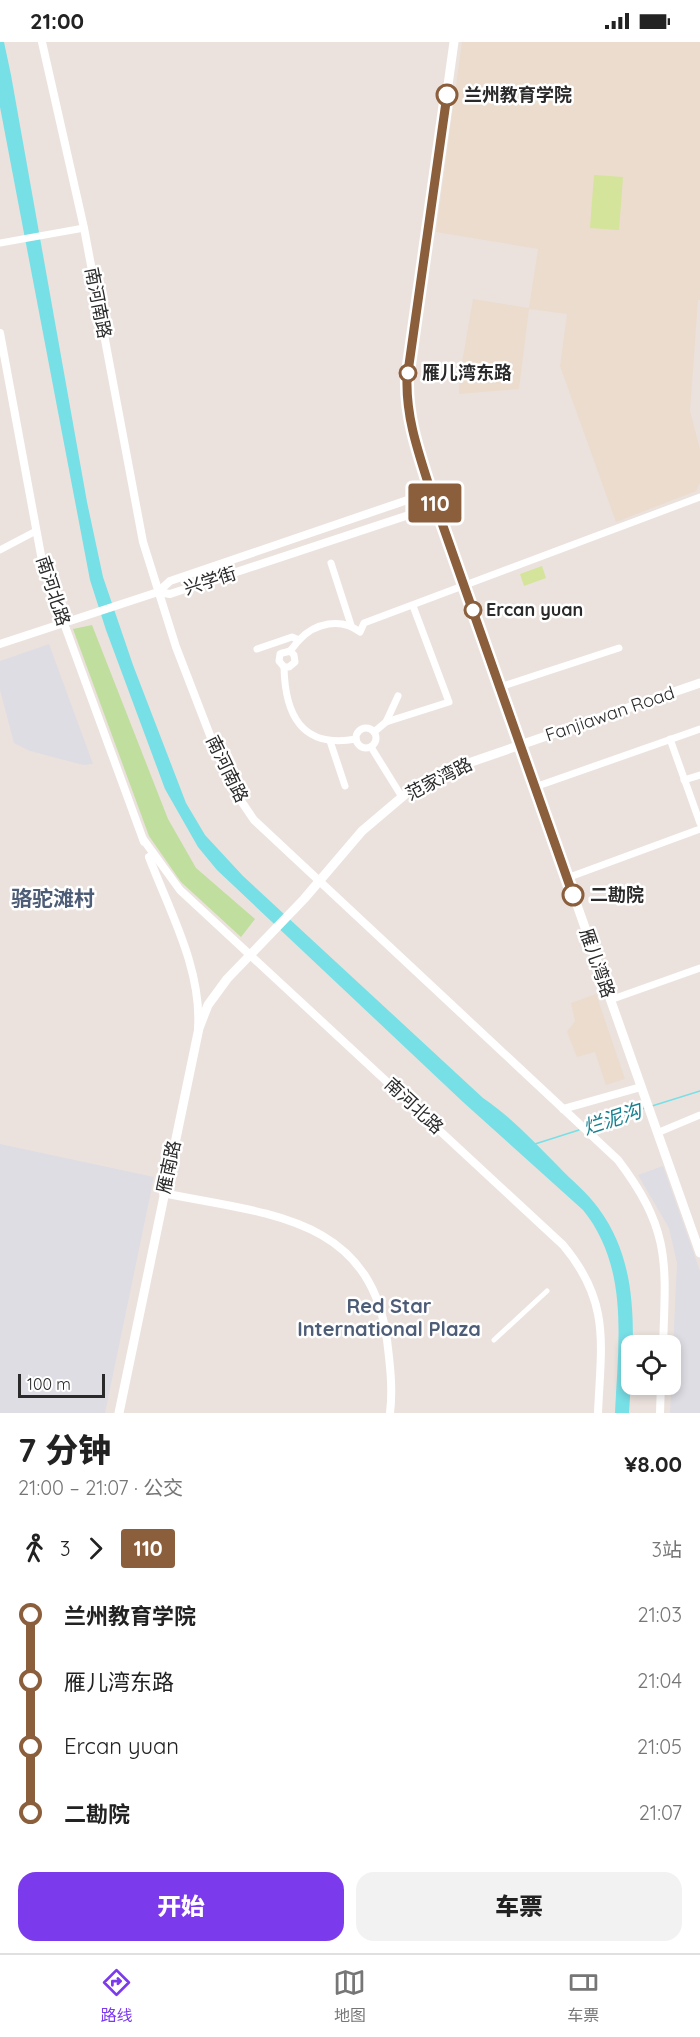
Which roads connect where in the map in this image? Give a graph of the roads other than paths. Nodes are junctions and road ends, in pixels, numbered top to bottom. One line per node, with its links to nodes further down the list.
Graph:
1 (42, 42): 3 (street, 南河南路)
2 (454, 42): 6 (main road, 雁儿湾路)
3 (84, 228): 4 (street); 13 (street, 南河南路)
4 (0, 243)
5 (0, 333): 9 (street, 南河北路)
6 (431, 492): 8 (main road, 雁儿湾路); 13 (street, 兴学街)
7 (700, 497): 12 (street)
8 (436, 506): 12 (main road, 雁儿湾路); 13 (street, 兴学街)
9 (36, 531): 10 (street); 15 (street, 南河北路)
10 (0, 550)
11 (331, 564): 16 (street)
12 (464, 585): 14 (street); 24 (main road, 雁儿湾路)
13 (158, 592): 15 (street); 43 (street, 南河南路)
14 (413, 606): 16 (street); 26 (street)
15 (63, 624): 18 (street); 41 (street, 南河北路)
16 (351, 625): 17 (street)
17 (299, 640): 20 (street); 21 (street)
18 (0, 644)
19 (619, 648): 24 (street)
20 (257, 649)
21 (290, 651): 22 (street); 22 (street)
22 (284, 667): 31 (street)
23 (700, 683): 32 (main road, Fanjiawan Road)
24 (500, 687): 32 (main road, 雁儿湾路)
25 (398, 696): 26 (street)
26 (386, 722): 28 (street)
27 (700, 729): 30 (street)
28 (374, 732): 29 (street); 33 (street)
29 (356, 739): 31 (street); 33 (street)
30 (670, 739): 35 (street); 37 (street)
31 (330, 741): 36 (street)
32 (520, 745): 37 (main road, 雁儿湾路); 38 (main road, 范家湾路)
33 (371, 747): 38 (street)
34 (700, 775): 35 (street)
35 (684, 780): 39 (street)
36 (345, 786)
37 (535, 788): 42 (main road, 雁儿湾路)
38 (402, 797): 43 (main road, 范家湾路)
39 (700, 823)
40 (700, 830): 42 (street)
41 (143, 839): 45 (street, 南河北路); 48 (street, 南河北路)
42 (567, 878): 47 (main road, 雁儿湾路)
43 (320, 882): 44 (main road, 范家湾路); 50 (street, 南河南路)
44 (304, 899): 45 (main road, 雁南路)
45 (251, 956): 48 (main road, 雁南路); 61 (street, 南河北路)
46 (700, 968): 47 (street)
47 (610, 1000): 49 (main road, 雁儿湾路)
48 (197, 1034): 53 (main road, 雁南路)
49 (642, 1089): 50 (street); 52 (main road, 雁儿湾路)
50 (564, 1111): 56 (street, 南河南路)
51 (700, 1115): 52 (street)
52 (657, 1133): 54 (main road, 雁儿湾路)
53 (163, 1193): 59 (main road, 雁南路); 60 (street)
54 (700, 1253)
55 (547, 1291): 57 (street)
56 (663, 1335)
57 (494, 1340)
58 (661, 1395): 62 (street)
59 (119, 1413)
60 (390, 1413)
61 (597, 1413)
62 (660, 1413)

